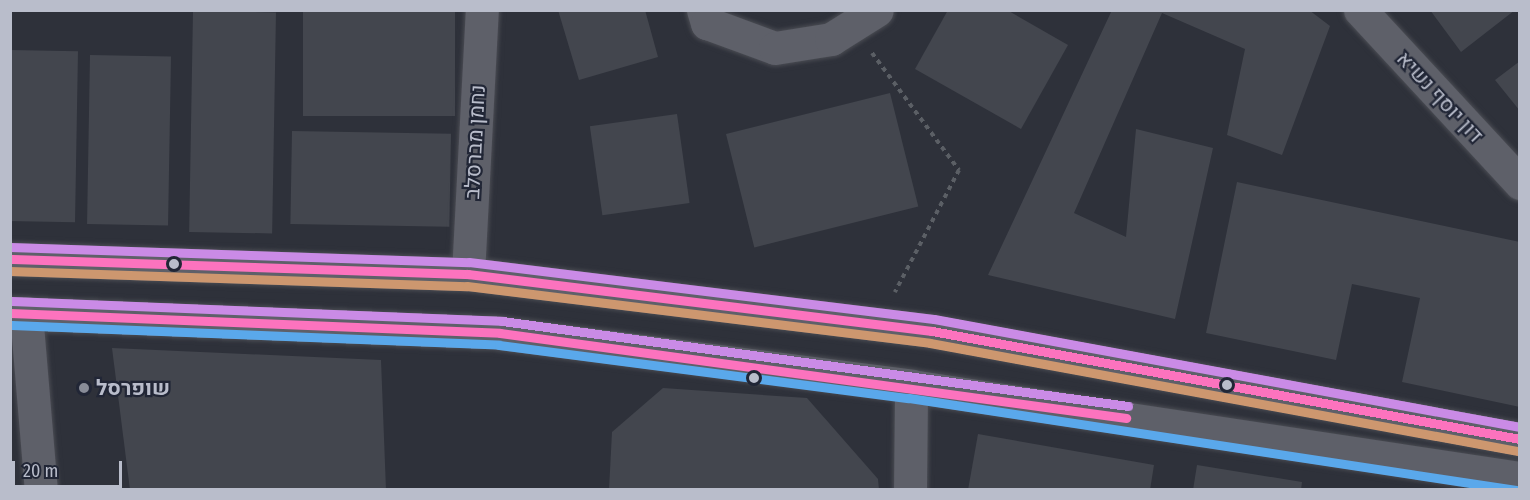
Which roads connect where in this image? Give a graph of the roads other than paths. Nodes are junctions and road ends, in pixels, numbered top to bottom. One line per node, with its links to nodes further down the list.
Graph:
1 (482, 10): 7 (street, נחמן מברסלב)
2 (703, 10): 4 (street)
3 (1360, 10): 5 (street, דון יוסף נשיא)
4 (853, 25)
5 (1520, 183)
6 (10, 259): 7 (street)
7 (468, 274): 10 (street)
8 (18, 313): 9 (street); 12 (street)
9 (911, 386): 11 (street); 13 (street)
10 (1520, 440)
11 (1520, 478)
12 (41, 489)
13 (910, 489)

